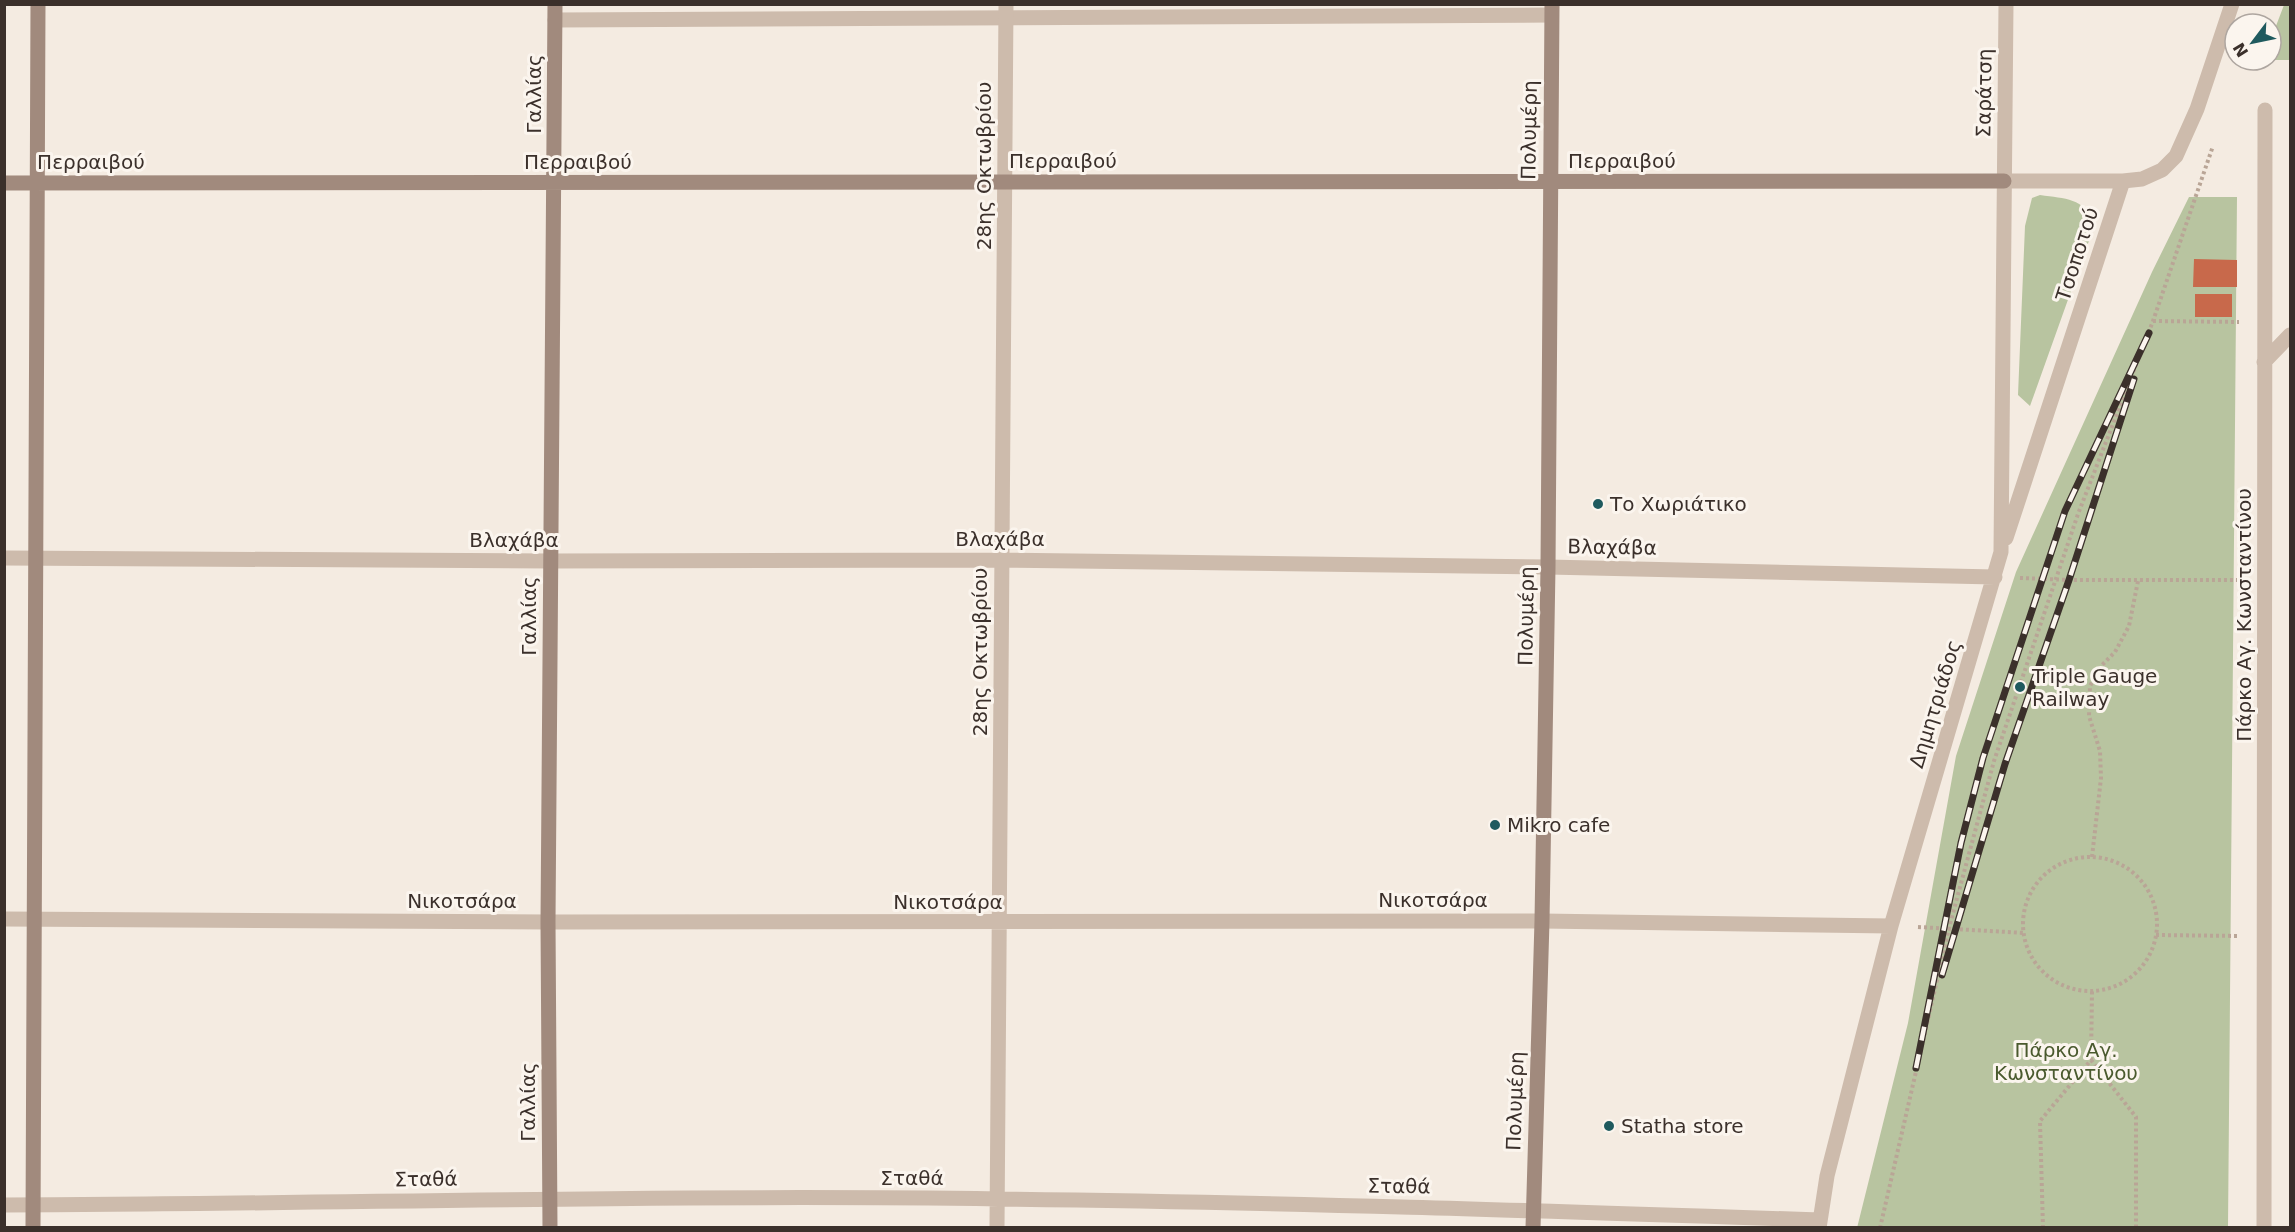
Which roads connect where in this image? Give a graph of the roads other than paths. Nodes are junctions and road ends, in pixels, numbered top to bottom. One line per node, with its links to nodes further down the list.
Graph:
1 (38, 4): 12 (street)
2 (2006, 4): 8 (street, Σαράτση)
3 (2232, 4): 9 (street)
4 (1552, 10): 5 (street); 10 (street, Πολυμέρη)
5 (1006, 11): 6 (street); 14 (street, 28ης Οκτωβρίου)
6 (555, 12): 13 (street, Γαλλίας)
7 (2265, 110): 16 (street, Πάρκο Αγ. Κωνσταντίνου)
8 (2004, 181): 9 (street, Περραιβού); 10 (street, Περραιβού); 17 (street, Δημητριάδος)
9 (2123, 181): 17 (street, Τσοποτού)
10 (1549, 182): 14 (street, Περραιβού); 22 (street, Πολυμέρη)
11 (4, 183): 12 (street, Περραιβού)
12 (38, 183): 13 (street, Περραιβού); 19 (street)
13 (555, 183): 14 (street, Περραιβού); 21 (street, Γαλλίας)
14 (1005, 183): 20 (street, 28ης Οκτωβρίου)
15 (2290, 334): 16 (street)
16 (2264, 362): 40 (street, Πάρκο Αγ. Κωνσταντίνου)
17 (2001, 552): 23 (street, Δημητριάδος)
18 (4, 558): 19 (street, Βλαχάβα)
19 (37, 558): 21 (street, Βλαχάβα); 25 (street)
20 (1002, 560): 21 (street, Βλαχάβα); 22 (street, Βλαχάβα); 28 (street, 28ης Οκτωβρίου)
21 (550, 561): 27 (street, Γαλλίας)
22 (1548, 567): 23 (street, Βλαχάβα); 26 (street, Πολυμέρη)
23 (1995, 577): 29 (street, Δημητριάδος)
24 (4, 919): 25 (street, Νικοτσάρα)
25 (35, 920): 27 (street, Νικοτσάρα); 33 (street)
26 (1542, 921): 28 (street, Νικοτσάρα); 29 (street, Νικοτσάρα); 34 (street, Πολυμέρη)
27 (548, 922): 28 (street, Νικοτσάρα); 30 (street, Γαλλίας)
28 (999, 923): 31 (street, 28ης Οκτωβρίου)
29 (1891, 926): 35 (street, Δημητριάδος)
30 (550, 1198): 31 (street, Σταθά); 33 (street, Σταθά); 37 (street, Γαλλίας)
31 (997, 1199): 34 (street, Σταθά); 38 (street, 28ης Οκτωβρίου)
32 (4, 1204): 33 (street, Σταθά)
33 (33, 1204): 36 (street)
34 (1533, 1210): 35 (street, Σταθά); 39 (street, Πολυμέρη)
35 (1820, 1224)
36 (33, 1227)
37 (550, 1227)
38 (997, 1227)
39 (1533, 1227)
40 (2264, 1227)

